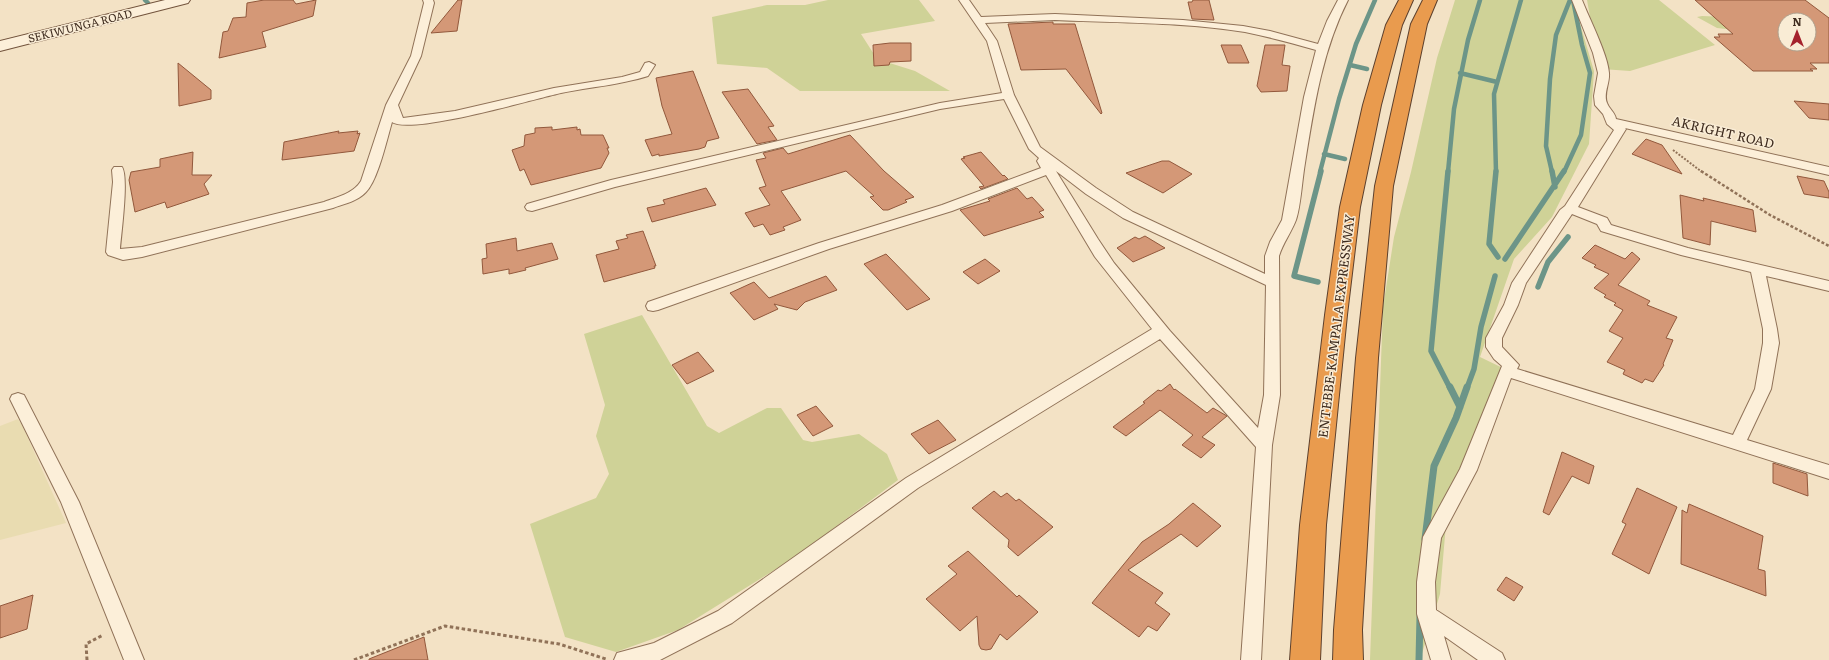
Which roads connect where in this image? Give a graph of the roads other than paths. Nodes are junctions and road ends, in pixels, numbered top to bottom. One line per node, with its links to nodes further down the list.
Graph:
1 (183, 0): 9 (main road, SEKIWUNGA ROAD)
2 (428, 0): 13 (street)
3 (964, 0): 8 (street)
4 (1343, 0): 10 (street)
5 (1406, 0): 35 (highway, ENTEBBE-KAMPALA EXPRESSWAY)
6 (1430, 0): 36 (highway)
7 (1577, 0): 14 (street)
8 (978, 20): 10 (street); 12 (street)
9 (0, 46)
10 (1322, 48): 22 (street)
11 (649, 65): 13 (street)
12 (1008, 96): 15 (street); 19 (street)
13 (392, 105): 17 (street)
14 (1611, 121): 18 (street, AKRIGHT ROAD); 20 (street)
15 (1035, 148): 16 (street); 22 (street)
16 (1049, 169): 24 (street); 25 (street)
17 (118, 170)
18 (1829, 171)
19 (532, 206)
20 (1570, 209): 21 (street); 26 (street)
21 (1757, 269): 23 (street); 28 (street)
22 (1273, 283): 29 (street)
23 (1829, 286)
24 (653, 306)
25 (1162, 330): 29 (street); 33 (street)
26 (1506, 371): 28 (street); 31 (street)
27 (18, 399): 32 (street)
28 (1738, 442): 30 (street)
29 (1264, 445): 34 (street)
30 (1829, 472)
31 (1427, 614): 37 (street); 38 (street)
32 (134, 660)
33 (624, 660)
34 (1251, 660)
35 (1305, 660)
36 (1348, 660)
37 (1441, 660)
38 (1496, 660)

